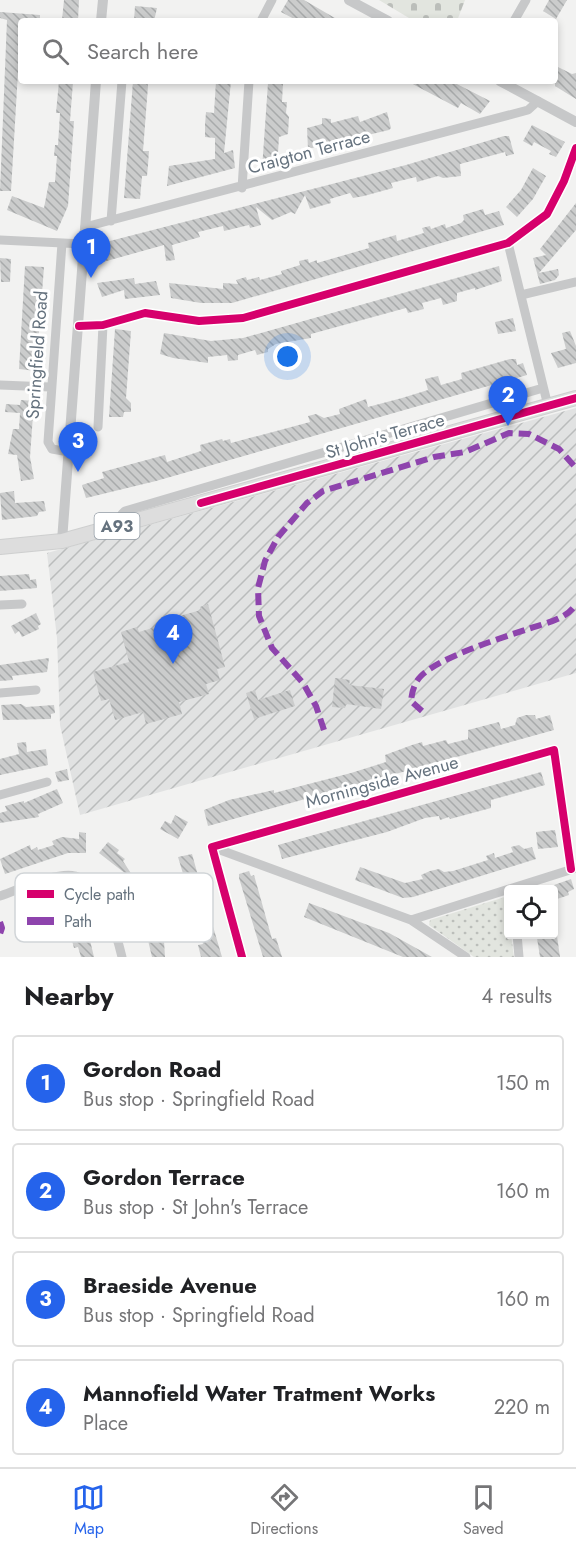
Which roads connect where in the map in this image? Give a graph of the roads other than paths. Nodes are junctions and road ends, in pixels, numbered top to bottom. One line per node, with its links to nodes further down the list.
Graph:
1 (103, 0): 5 (street)
2 (272, 0): 6 (street)
3 (348, 0): 7 (street)
4 (526, 0): 8 (street)
5 (101, 18)
6 (263, 18)
7 (382, 18)
8 (516, 18)
9 (96, 84): 18 (street)
10 (122, 84): 17 (street)
11 (249, 84): 16 (street)
12 (506, 84): 13 (street)
13 (538, 101): 14 (street); 16 (street, Craigton Terrace)
14 (576, 122)
15 (576, 148): 21 (street)
16 (242, 188): 17 (street, Craigton Terrace)
17 (111, 221): 18 (street, Craigton Terrace)
18 (86, 227): 22 (street)
19 (0, 240): 20 (street)
20 (62, 243): 22 (street); 28 (street, Springfield Road)
21 (508, 243): 24 (street); 25 (street)
22 (84, 244): 26 (street)
23 (576, 282): 24 (street)
24 (521, 296): 29 (street)
25 (103, 325): 26 (street); 32 (street)
26 (79, 326): 33 (street)
27 (0, 385): 28 (street)
28 (50, 387): 33 (street, Springfield Road)
29 (543, 388): 31 (street); 34 (street, St John's Terrace)
30 (576, 398): 31 (main road, St John's Terrace / A93)
31 (548, 406): 34 (main road, St John's Terrace / A93)
32 (98, 427)
33 (69, 452): 35 (street)
34 (123, 525): 35 (main road, St John's Terrace / A93)
35 (62, 541): 36 (main road, A93)
36 (0, 547)
37 (22, 604): 38 (street)
38 (4, 605): 39 (street)
39 (9, 617)
40 (36, 690): 41 (street)
41 (0, 693)
42 (47, 782): 43 (street)
43 (0, 795)
44 (212, 847): 45 (street, Morningside Avenue); 50 (street); 54 (street)
45 (574, 868): 46 (street)
46 (522, 885)
47 (15, 891): 49 (street)
48 (504, 891): 50 (street)
49 (0, 896)
50 (411, 920): 55 (street)
51 (517, 939): 56 (street)
52 (119, 942): 53 (street)
53 (122, 957)
54 (242, 957)
55 (466, 957)
56 (519, 957)

